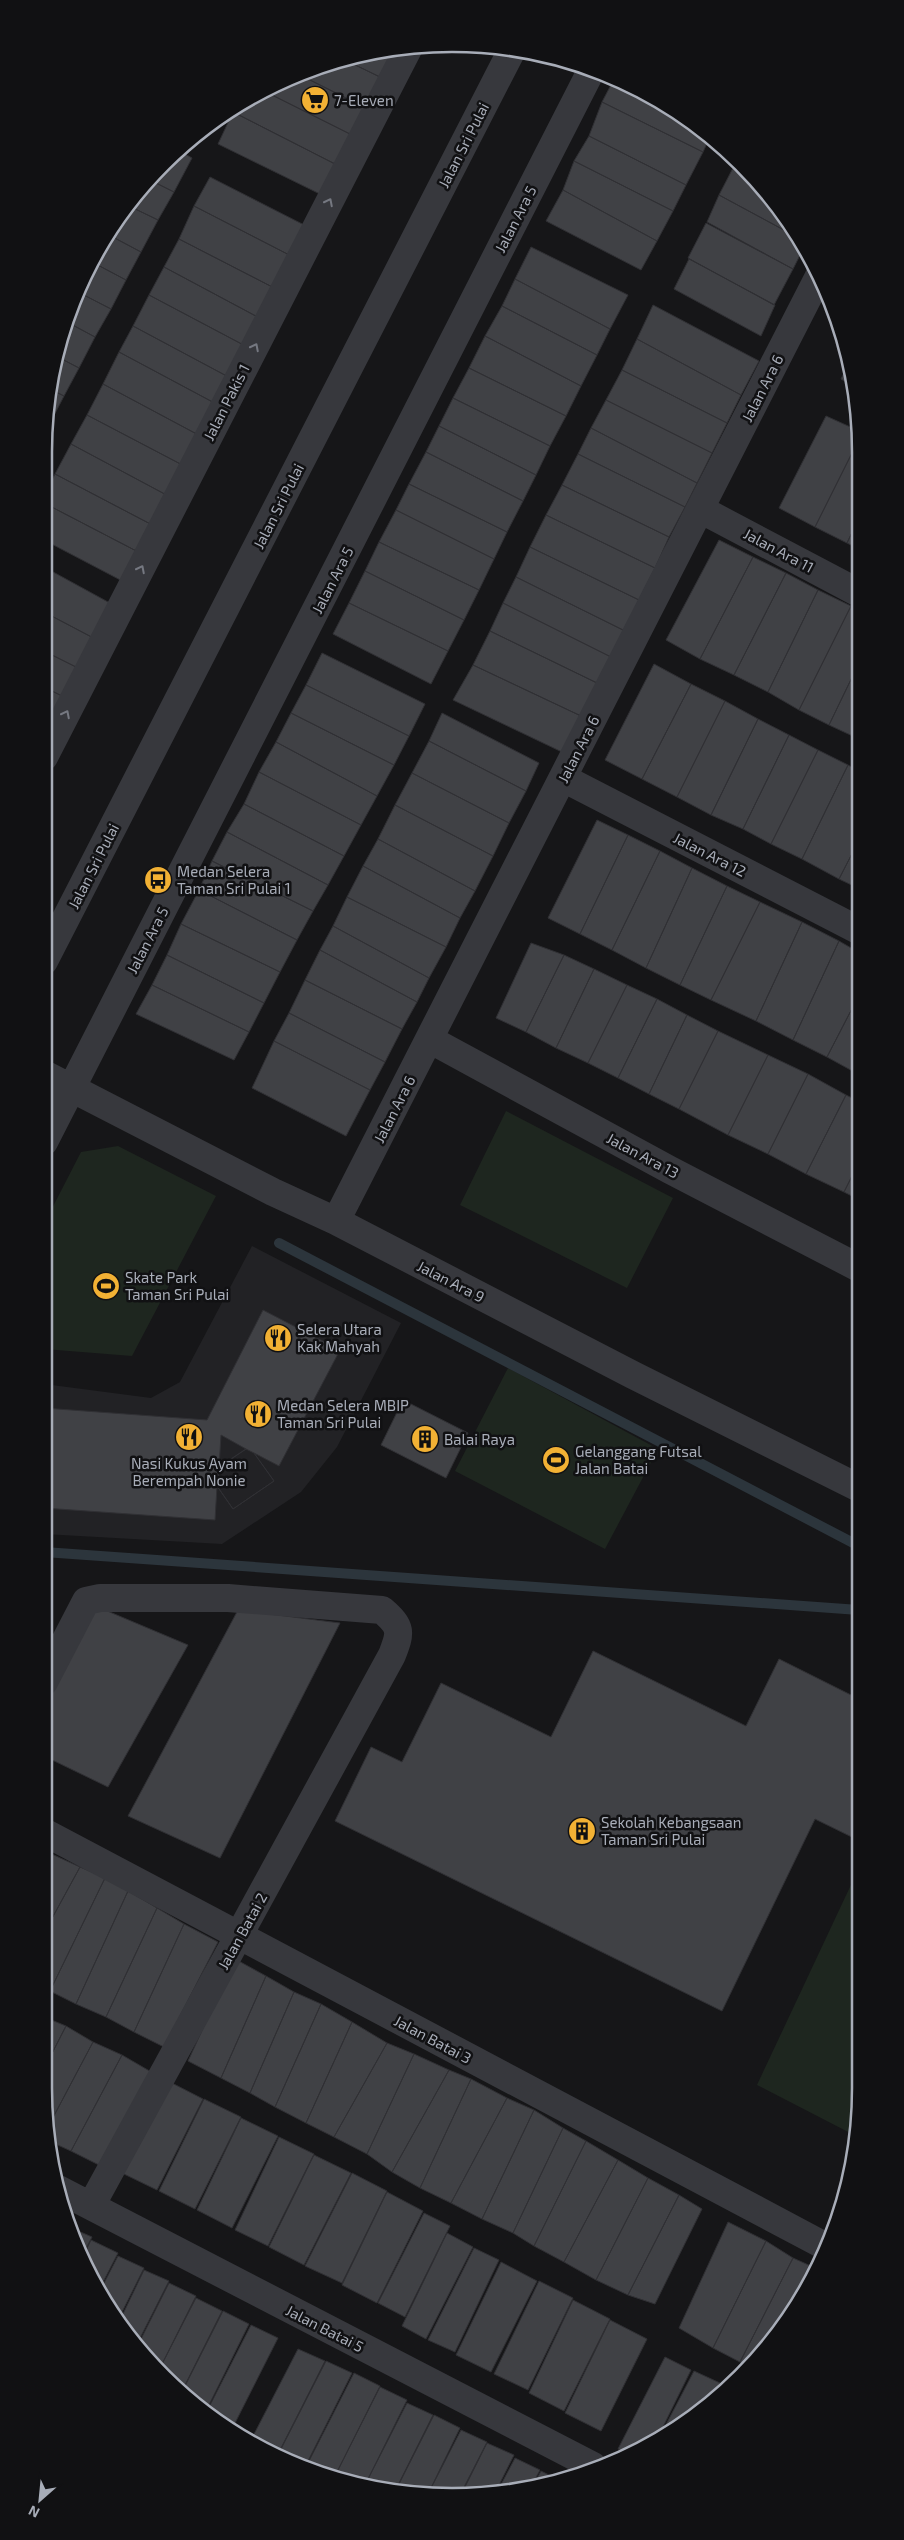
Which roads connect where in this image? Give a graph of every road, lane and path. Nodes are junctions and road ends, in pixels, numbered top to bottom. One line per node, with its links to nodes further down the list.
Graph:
1 (405, 55): 7 (street, Jalan Pakis 1, one-way to 1)
2 (509, 57): 10 (street, Jalan Sri Pulai)
3 (588, 77): 13 (street, Jalan Ara 5)
4 (815, 286): 5 (street, Jalan Ara 6)
5 (700, 509): 6 (street, Jalan Ara 11); 8 (street, Jalan Ara 6)
6 (852, 589)
7 (52, 741)
8 (563, 778): 9 (street, Jalan Ara 12); 11 (street, Jalan Ara 6)
9 (852, 927)
10 (52, 945)
11 (429, 1039): 15 (street, Jalan Ara 6); 16 (street, Jalan Ara 13)
12 (52, 1078): 13 (street, Jalan Ara 9)
13 (72, 1088): 14 (street, Jalan Ara 5); 15 (street, Jalan Ara 9)
14 (52, 1127)
15 (336, 1222): 17 (street, Jalan Ara 9)
16 (852, 1265)
17 (852, 1484)
18 (52, 1667): 20 (street, Jalan Batai 2)
19 (52, 1836): 20 (street, Jalan Batai 3)
20 (239, 1936): 22 (street, Jalan Batai 2); 23 (street, Jalan Batai 3)
21 (67, 2194): 22 (street, Jalan Batai 5)
22 (91, 2206): 24 (street, Jalan Batai 5)
23 (820, 2243)
24 (588, 2463)

